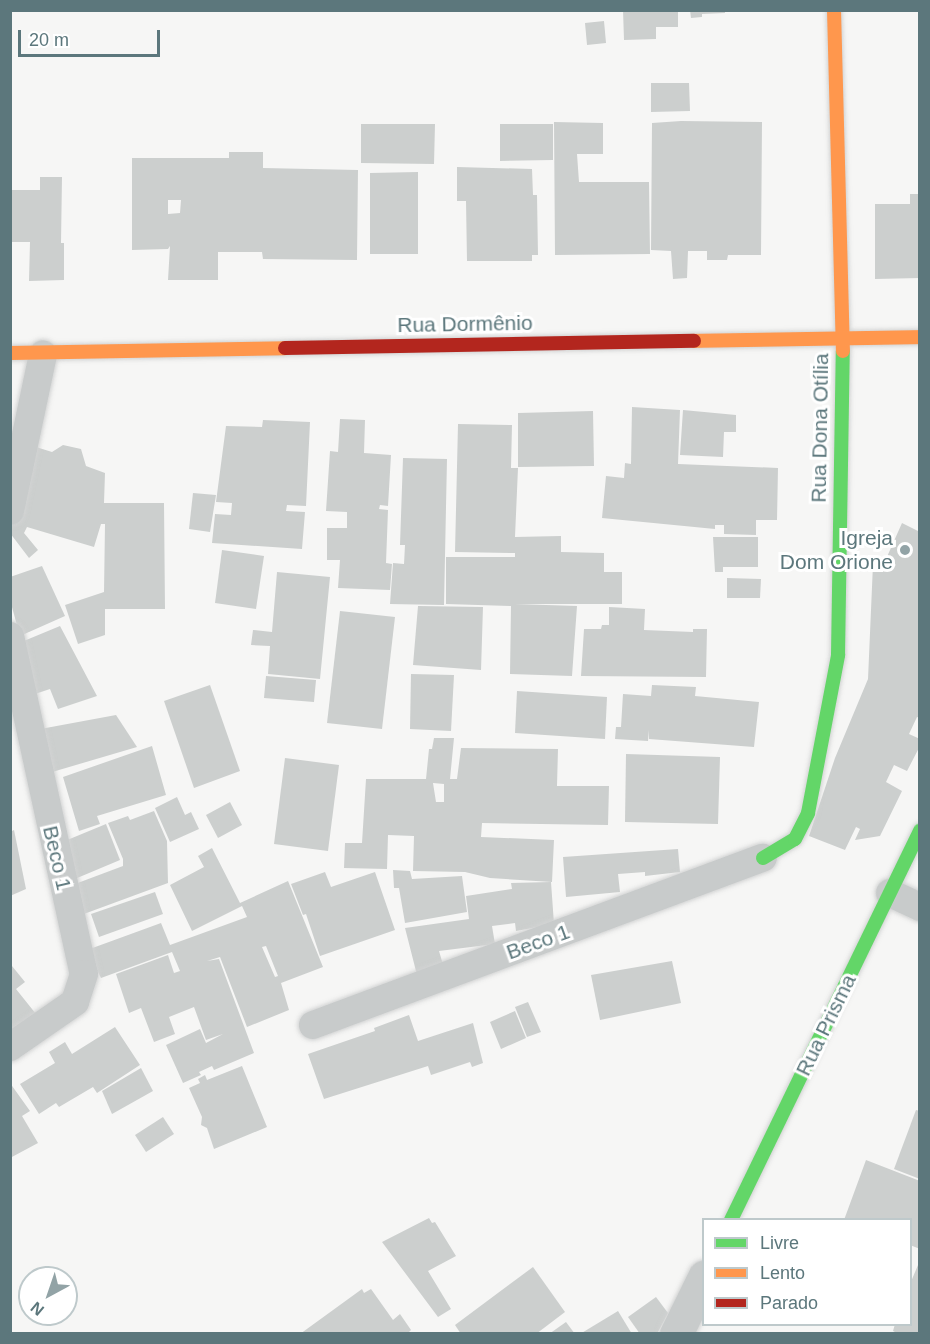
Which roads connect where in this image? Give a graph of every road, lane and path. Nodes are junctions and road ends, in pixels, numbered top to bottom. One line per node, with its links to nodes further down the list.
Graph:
1 (834, 10): 2 (street, Rua Dona Otília)
2 (843, 337): 3 (street, Rua Dormênio); 5 (street, Rua Dormênio); 9 (street, Rua Dona Otília)
3 (920, 338)
4 (10, 353): 5 (street, Rua Dormênio)
5 (43, 354): 6 (lane)
6 (10, 511)
7 (10, 636): 13 (lane, Beco 1)
8 (920, 830): 10 (street, Rua Prisma)
9 (764, 858): 12 (lane, Beco 1)
10 (890, 893): 11 (lane); 14 (street, Rua Prisma)
11 (920, 907)
12 (313, 1025)
13 (10, 1047)
14 (732, 1218)
15 (702, 1281): 16 (street)
16 (676, 1334)

